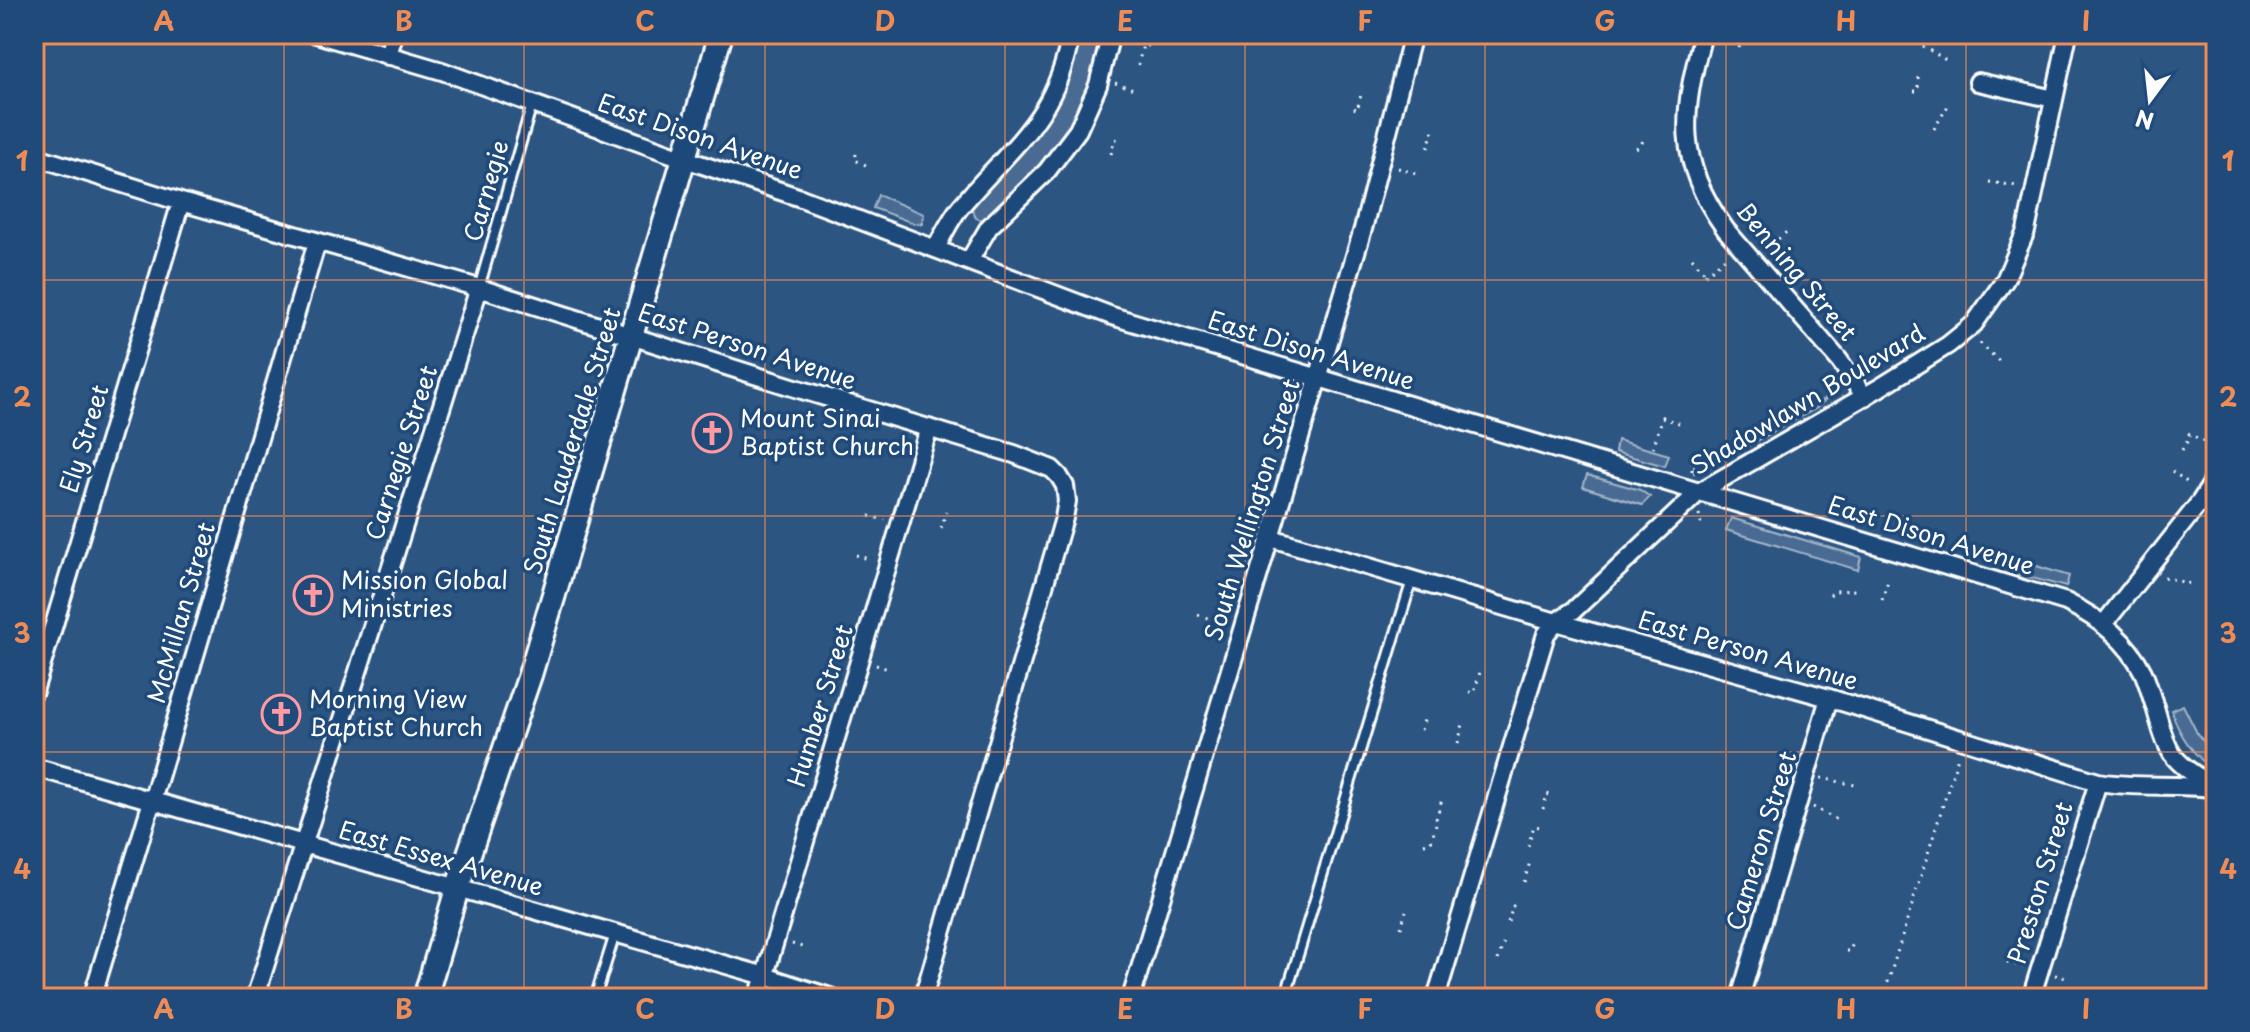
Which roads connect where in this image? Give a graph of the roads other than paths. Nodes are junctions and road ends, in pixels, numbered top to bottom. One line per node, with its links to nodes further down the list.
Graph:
1 (316, 34): 9 (street, East Dison Avenue)
2 (394, 34): 9 (street)
3 (721, 34): 14 (street, South Lauderdale Street)
4 (1071, 34): 17 (street)
5 (1111, 34): 18 (street)
6 (1413, 34): 21 (street, South Wellington Street)
7 (1703, 34): 22 (street, Benning Street)
8 (2068, 34): 11 (street, Shadowlawn Boulevard)
9 (388, 56): 12 (street, East Dison Avenue)
10 (1978, 82): 11 (street)
11 (2054, 99): 22 (street, Shadowlawn Boulevard)
12 (533, 104): 14 (street, East Dison Avenue); 19 (lane, Carnegie)
13 (34, 157): 15 (street, East Person Avenue)
14 (685, 159): 17 (street, East Dison Avenue); 20 (street, South Lauderdale Street)
15 (181, 202): 16 (street, East Person Avenue); 30 (street, Ely Street)
16 (317, 242): 19 (street, East Person Avenue); 35 (street, McMillan Street)
17 (936, 248): 18 (street, East Dison Avenue)
18 (969, 261): 21 (street, East Dison Avenue)
19 (479, 288): 20 (street, East Person Avenue); 36 (street, Carnegie Street)
20 (631, 335): 23 (street, East Person Avenue); 37 (street, South Lauderdale Street)
21 (1318, 378): 25 (street, East Dison Avenue); 26 (street, South Wellington Street)
22 (1865, 397): 25 (street, Shadowlawn Boulevard)
23 (929, 428): 39 (street, Humber Street); 46 (street, East Person Avenue)
24 (2216, 477): 29 (street)
25 (1699, 492): 28 (street, Shadowlawn Boulevard); 29 (street, East Dison Avenue)
26 (1271, 538): 27 (street, East Person Avenue); 47 (street, South Wellington Street)
27 (1412, 579): 28 (street, East Person Avenue); 48 (lane)
28 (1556, 622): 31 (street, East Person Avenue); 49 (street, Shadowlawn Boulevard)
29 (2103, 625): 34 (street, East Dison Avenue)
30 (34, 691)
31 (1829, 698): 33 (street, East Person Avenue); 50 (street, Cameron Street)
32 (34, 767): 35 (street, East Essex Avenue)
33 (2098, 782): 34 (street, East Person Avenue); 51 (street, Preston Street)
34 (2216, 788)
35 (152, 801): 36 (street, East Essex Avenue); 40 (street, McMillan Street)
36 (303, 844): 37 (street, East Essex Avenue); 41 (street, Carnegie Street)
37 (457, 889): 38 (street, East Essex Avenue); 42 (street, South Lauderdale Street)
38 (615, 934): 39 (street, East Essex Avenue); 43 (lane)
39 (765, 976): 44 (street, Humber Street); 45 (street, East Essex Avenue)
40 (92, 998)
41 (255, 998)
42 (425, 998)
43 (595, 998)
44 (758, 998)
45 (833, 998)
46 (923, 998)
47 (1131, 998)
48 (1285, 998)
49 (1436, 998)
50 (1740, 998)
51 (2031, 998)

